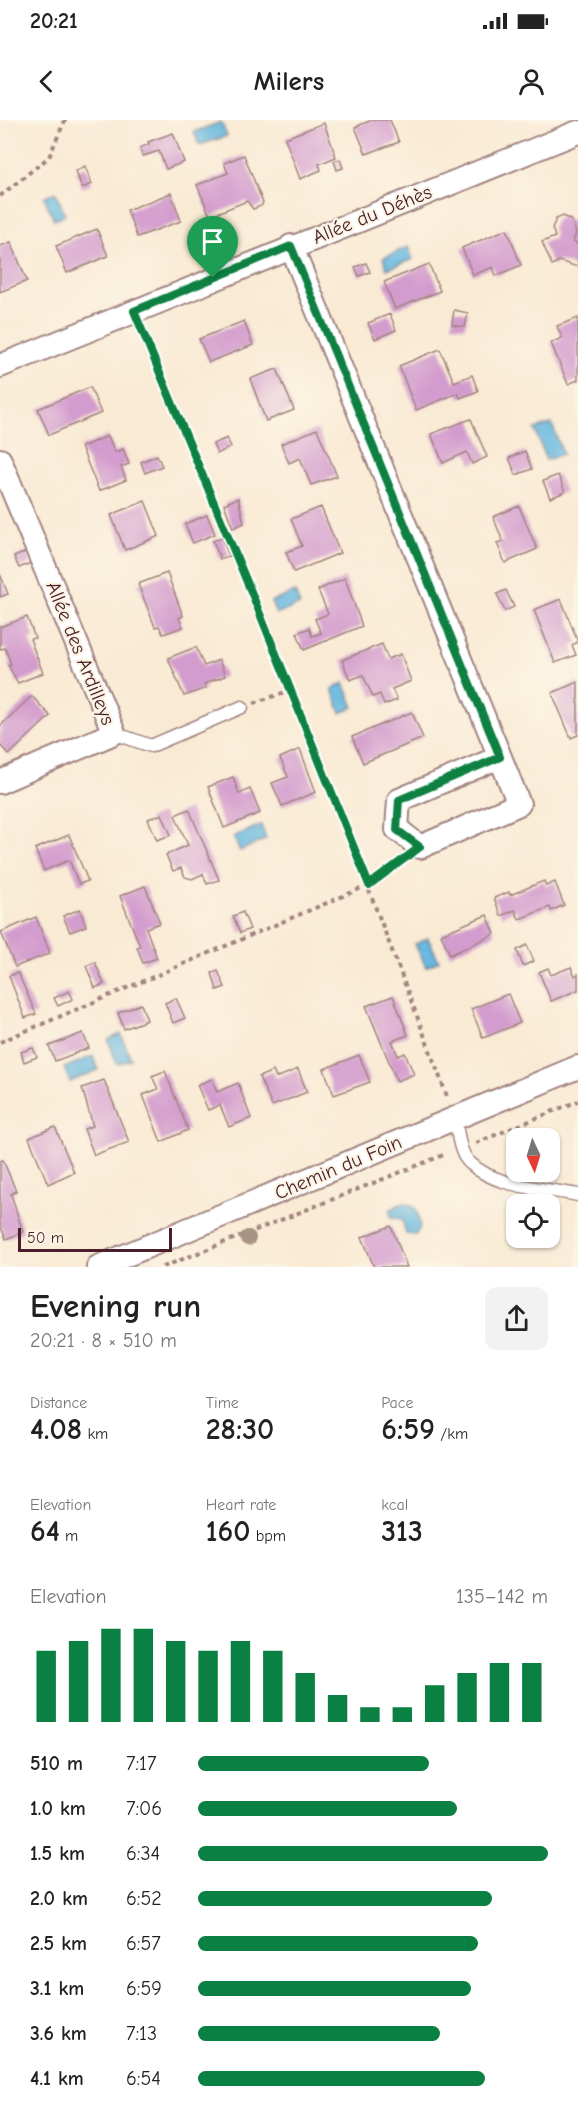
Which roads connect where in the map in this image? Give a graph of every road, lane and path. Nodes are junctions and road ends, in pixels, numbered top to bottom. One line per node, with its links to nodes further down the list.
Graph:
1 (65, 120): 3 (path)
2 (578, 132): 4 (street, Allée du Déhès)
3 (0, 196)
4 (291, 246): 5 (street, Allée du Déhès); 11 (street)
5 (134, 311): 6 (street, Allée du Déhès); 8 (path)
6 (0, 366)
7 (0, 460): 10 (street, Allée des Ardilleys)
8 (291, 690): 9 (path); 14 (path)
9 (242, 707): 10 (lane)
10 (114, 733): 12 (street, Allée des Ardilleys)
11 (500, 757): 13 (street); 13 (street)
12 (0, 782)
13 (420, 847): 14 (path)
14 (369, 885): 15 (path); 18 (path)
15 (0, 1042)
16 (578, 1067): 18 (street, Chemin du Foin)
17 (578, 1101): 19 (path)
18 (455, 1119): 19 (lane); 21 (street, Chemin du Foin)
19 (462, 1148): 20 (lane); 22 (path)
20 (578, 1195)
21 (98, 1267)
22 (163, 1267)

